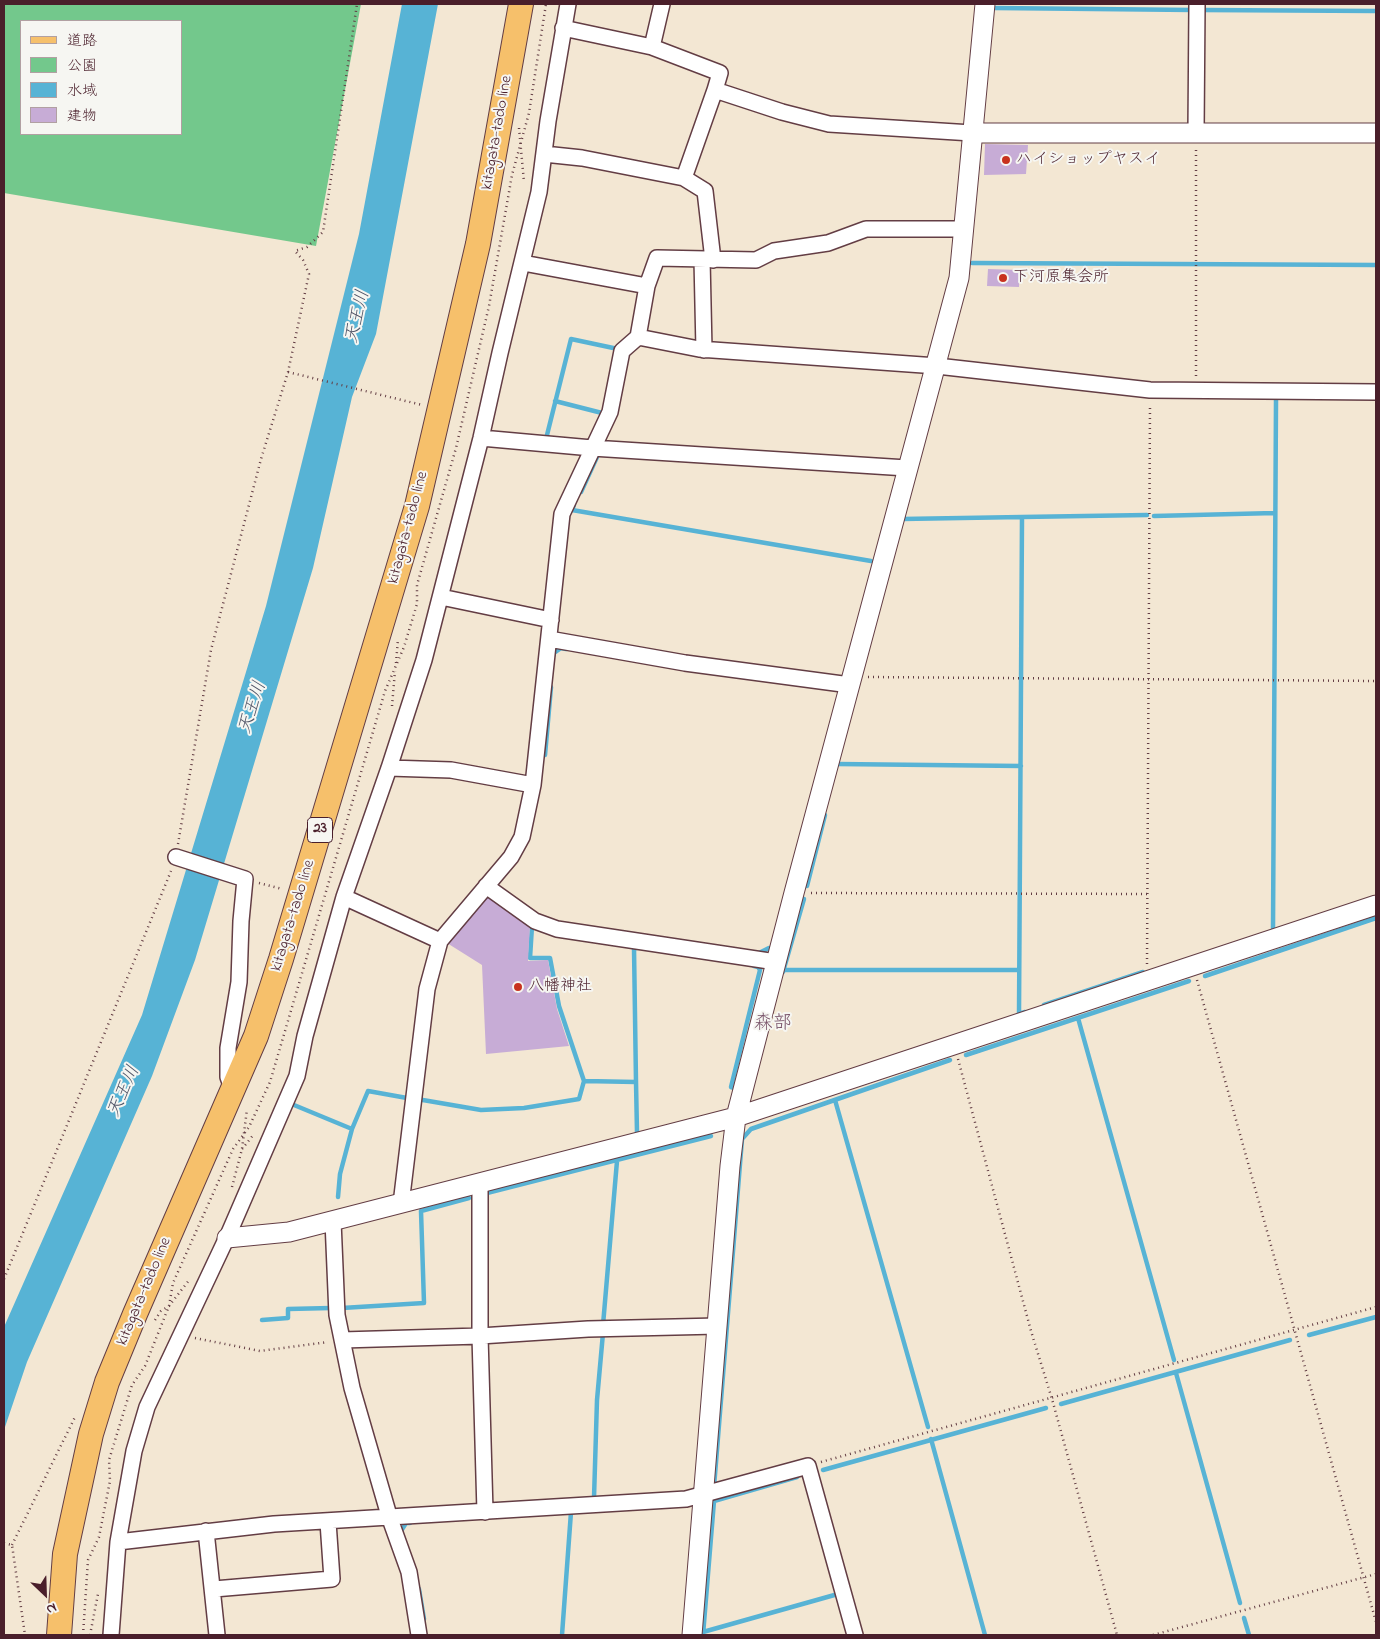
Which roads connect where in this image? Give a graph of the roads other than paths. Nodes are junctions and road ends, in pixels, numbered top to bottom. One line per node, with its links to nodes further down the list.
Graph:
1 (521, 4): 37 (main road, kitagata-tado line / 23)
2 (568, 4): 6 (street)
3 (662, 4): 7 (street)
4 (985, 4): 10 (street)
5 (1198, 4): 9 (street)
6 (563, 28): 7 (street); 12 (street)
7 (652, 47): 8 (street)
8 (715, 90): 10 (street); 13 (street)
9 (1196, 132): 10 (street); 11 (street)
10 (972, 133): 14 (street)
11 (1376, 133)
12 (544, 154): 13 (street); 16 (street)
13 (684, 178): 15 (street)
14 (963, 228): 15 (street); 20 (street)
15 (708, 260): 17 (street); 19 (street)
16 (523, 263): 17 (street); 22 (street)
17 (647, 286): 18 (street)
18 (638, 337): 19 (street); 23 (street)
19 (704, 350): 20 (street)
20 (937, 366): 21 (street); 24 (street)
21 (1376, 392)
22 (481, 438): 23 (street); 25 (street)
23 (592, 448): 24 (street); 26 (street)
24 (907, 468): 28 (street)
25 (441, 597): 26 (street); 29 (street)
26 (551, 620): 27 (street)
27 (549, 639): 28 (street); 30 (street)
28 (851, 681): 36 (street)
29 (389, 768): 30 (street); 33 (street)
30 (533, 785): 32 (street)
31 (176, 858): 37 (street)
32 (486, 886): 35 (street); 36 (street)
33 (344, 897): 35 (street); 42 (street)
34 (1376, 905): 38 (street)
35 (440, 941): 40 (street)
36 (776, 962): 38 (street)
37 (232, 1088): 53 (main road, kitagata-tado line / 23)
38 (736, 1117): 39 (street); 43 (street)
39 (480, 1185): 40 (street); 44 (street)
40 (401, 1204): 41 (street)
41 (333, 1221): 42 (street); 45 (street)
42 (227, 1238): 51 (street)
43 (718, 1326): 44 (street); 46 (street)
44 (480, 1336): 45 (street); 47 (street)
45 (342, 1340): 48 (street)
46 (703, 1495): 47 (street); 57 (street); 58 (street)
47 (485, 1512): 48 (street)
48 (390, 1519): 49 (street); 56 (street)
49 (328, 1522): 50 (street); 52 (street)
50 (206, 1531): 51 (street); 52 (street)
51 (118, 1542): 54 (street)
52 (214, 1589): 55 (street)
53 (59, 1635)
54 (111, 1635)
55 (217, 1635)
56 (419, 1635)
57 (692, 1635)
58 (855, 1635)

